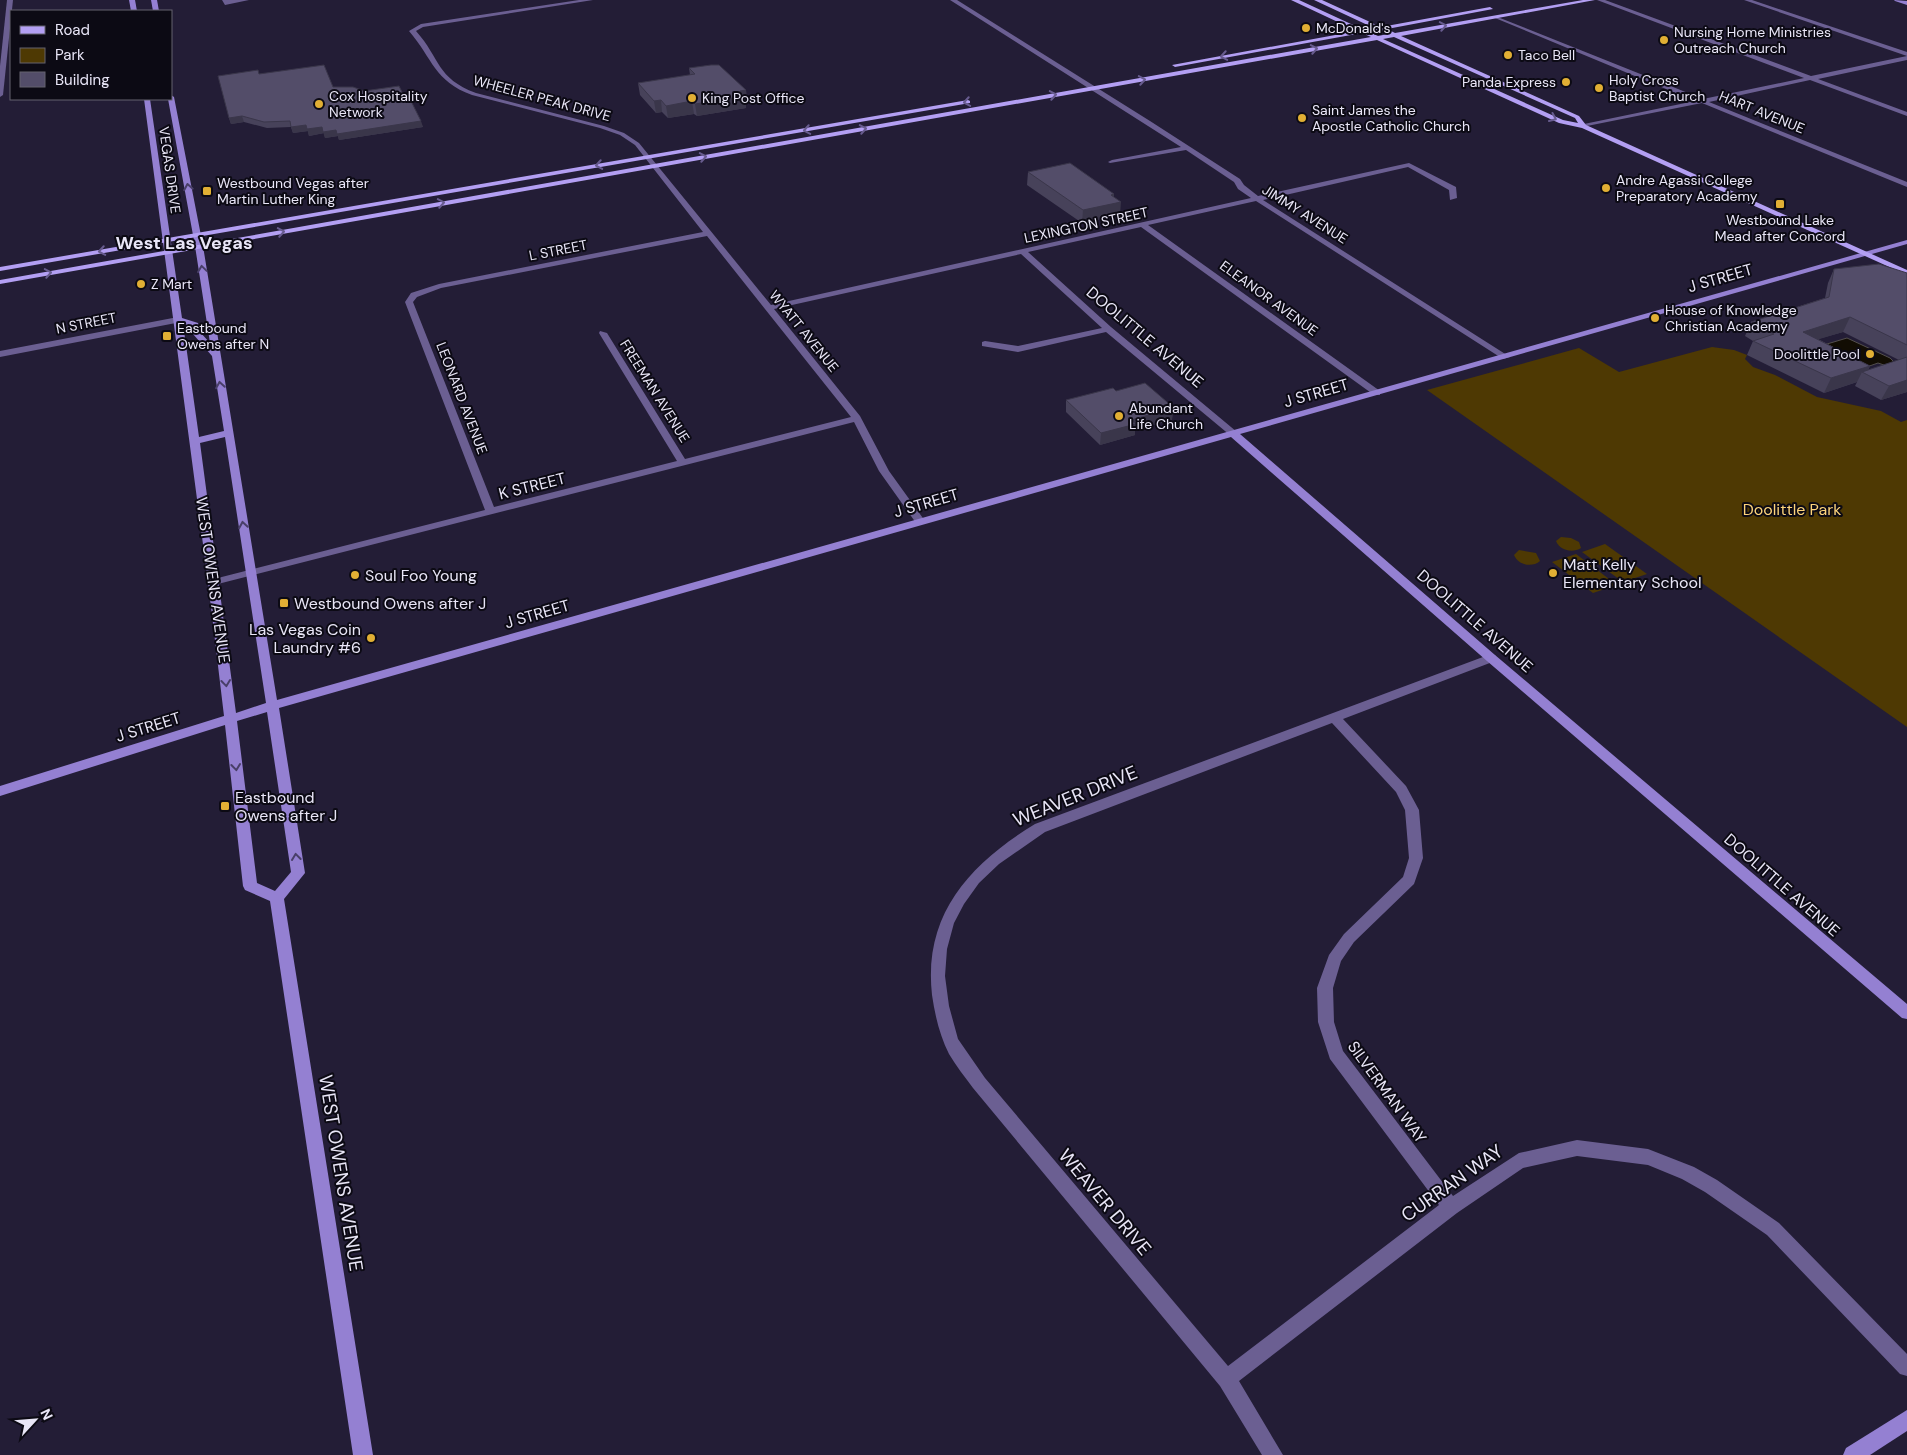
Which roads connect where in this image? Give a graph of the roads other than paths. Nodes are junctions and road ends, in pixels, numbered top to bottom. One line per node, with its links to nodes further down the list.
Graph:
1 (10, 0): 20 (street)
2 (246, 0): 11 (street)
3 (590, 0): 39 (street, WHEELER PEAK DRIVE)
4 (953, 0): 26 (street)
5 (1294, 0): 17 (main road)
6 (1317, 0): 16 (main road)
7 (1592, 0): 15 (main road)
8 (1600, 0): 25 (street)
9 (1747, 0): 21 (street)
10 (1897, 0): 12 (main road)
11 (225, 1)
12 (1907, 3)
13 (1522, 4): 15 (main road)
14 (1495, 8): 16 (main road)
15 (1497, 17): 18 (main road, one-way to 15); 35 (street, HART AVENUE)
16 (1380, 28): 17 (main road); 18 (main road)
17 (1363, 31): 19 (main road); 22 (main road, one-way to 22)
18 (1395, 35): 19 (main road); 31 (main road)
19 (1378, 38): 24 (main road, one-way to 19); 29 (main road)
20 (6, 46): 30 (street)
21 (1907, 56): 25 (street)
22 (1208, 59): 23 (main road); 24 (main road)
23 (1169, 66)
24 (1167, 76): 28 (main road, one-way to 24)
25 (1811, 78): 35 (street); 36 (street)
26 (1084, 82): 27 (main road); 28 (main road)
27 (1074, 83)
28 (1094, 84): 38 (street, JIMMY AVENUE); 41 (main road, one-way to 28)
29 (1482, 86): 31 (main road); 37 (main road, one-way to 37)
30 (0, 95)
31 (1531, 96): 37 (main road)
32 (147, 100): 49 (main road, VEGAS DRIVE)
33 (172, 100): 47 (main road, VEGAS DRIVE, one-way to 33)
34 (980, 100): 39 (main road, one-way to 39)
35 (1702, 101): 37 (street); 42 (street, HART AVENUE)
36 (1907, 114)
37 (1584, 126): 51 (main road)
38 (1186, 148): 40 (street); 44 (street, JIMMY AVENUE)
39 (647, 157): 41 (street, WHEELER PEAK DRIVE); 47 (main road, one-way to 47)
40 (1112, 162)
41 (655, 166): 46 (street, WYATT AVENUE); 47 (main road, one-way to 41)
42 (1907, 185)
43 (1453, 198): 44 (street, LEXINGTON STREET)
44 (1257, 199): 45 (street, LEXINGTON STREET); 63 (street, JIMMY AVENUE)
45 (1144, 226): 50 (street, LEXINGTON STREET); 64 (street, ELEANOR AVENUE)
46 (708, 233): 55 (street, L STREET); 56 (street, WYATT AVENUE)
47 (198, 241): 49 (main road); 62 (main road, one-way to 47)
48 (1907, 242): 51 (main road, J STREET)
49 (168, 246): 52 (main road, one-way to 52); 54 (main road, one-way to 49); 57 (main road, WEST OWENS AVENUE)
50 (1023, 252): 56 (street, LEXINGTON STREET); 58 (street, DOOLITTLE AVENUE)
51 (1864, 254): 53 (main road); 63 (main road, J STREET)
52 (0, 269)
53 (1907, 273)
54 (0, 282)
55 (414, 295): 70 (street, LEONARD AVENUE)
56 (768, 308): 65 (street, WYATT AVENUE)
57 (178, 320): 61 (street, N STREET); 62 (main road); 68 (main road, WEST OWENS AVENUE)
58 (1108, 329): 60 (street); 67 (street, DOOLITTLE AVENUE)
59 (604, 333): 69 (street, FREEMAN AVENUE)
60 (984, 344)
61 (0, 354)
62 (215, 354): 66 (main road, one-way to 62)
63 (1506, 356): 64 (main road, J STREET)
64 (1377, 393): 67 (main road, J STREET)
65 (857, 418): 69 (street, K STREET); 71 (street, WYATT AVENUE)
66 (228, 433): 68 (main road); 72 (main road, one-way to 66)
67 (1234, 434): 71 (main road, J STREET); 74 (main road, DOOLITTLE AVENUE)
68 (194, 441): 73 (main road, WEST OWENS AVENUE)
69 (684, 463): 70 (street, K STREET)
70 (491, 512): 72 (street, K STREET)
71 (920, 521): 75 (main road, J STREET)
72 (251, 573): 73 (street, K STREET); 75 (main road)
73 (214, 582): 77 (main road, WEST OWENS AVENUE, one-way to 77)
74 (1491, 658): 76 (street, WEAVER DRIVE); 80 (main road, DOOLITTLE AVENUE)
75 (272, 706): 77 (main road, J STREET); 79 (main road, one-way to 75)
76 (1334, 717): 81 (street, SILVERMAN WAY); 83 (street, WEAVER DRIVE)
77 (231, 718): 78 (main road, J STREET); 79 (main road, WEST OWENS AVENUE, one-way to 79)
78 (0, 790)
79 (277, 898): 85 (main road, WEST OWENS AVENUE)
80 (1907, 1013)
81 (1451, 1208): 82 (street, CURRAN WAY); 83 (street, CURRAN WAY)
82 (1907, 1368)
83 (1228, 1379): 86 (street, WEAVER DRIVE)
84 (1907, 1420): 87 (main road)
85 (363, 1455)
86 (1273, 1455)
87 (1853, 1455)

